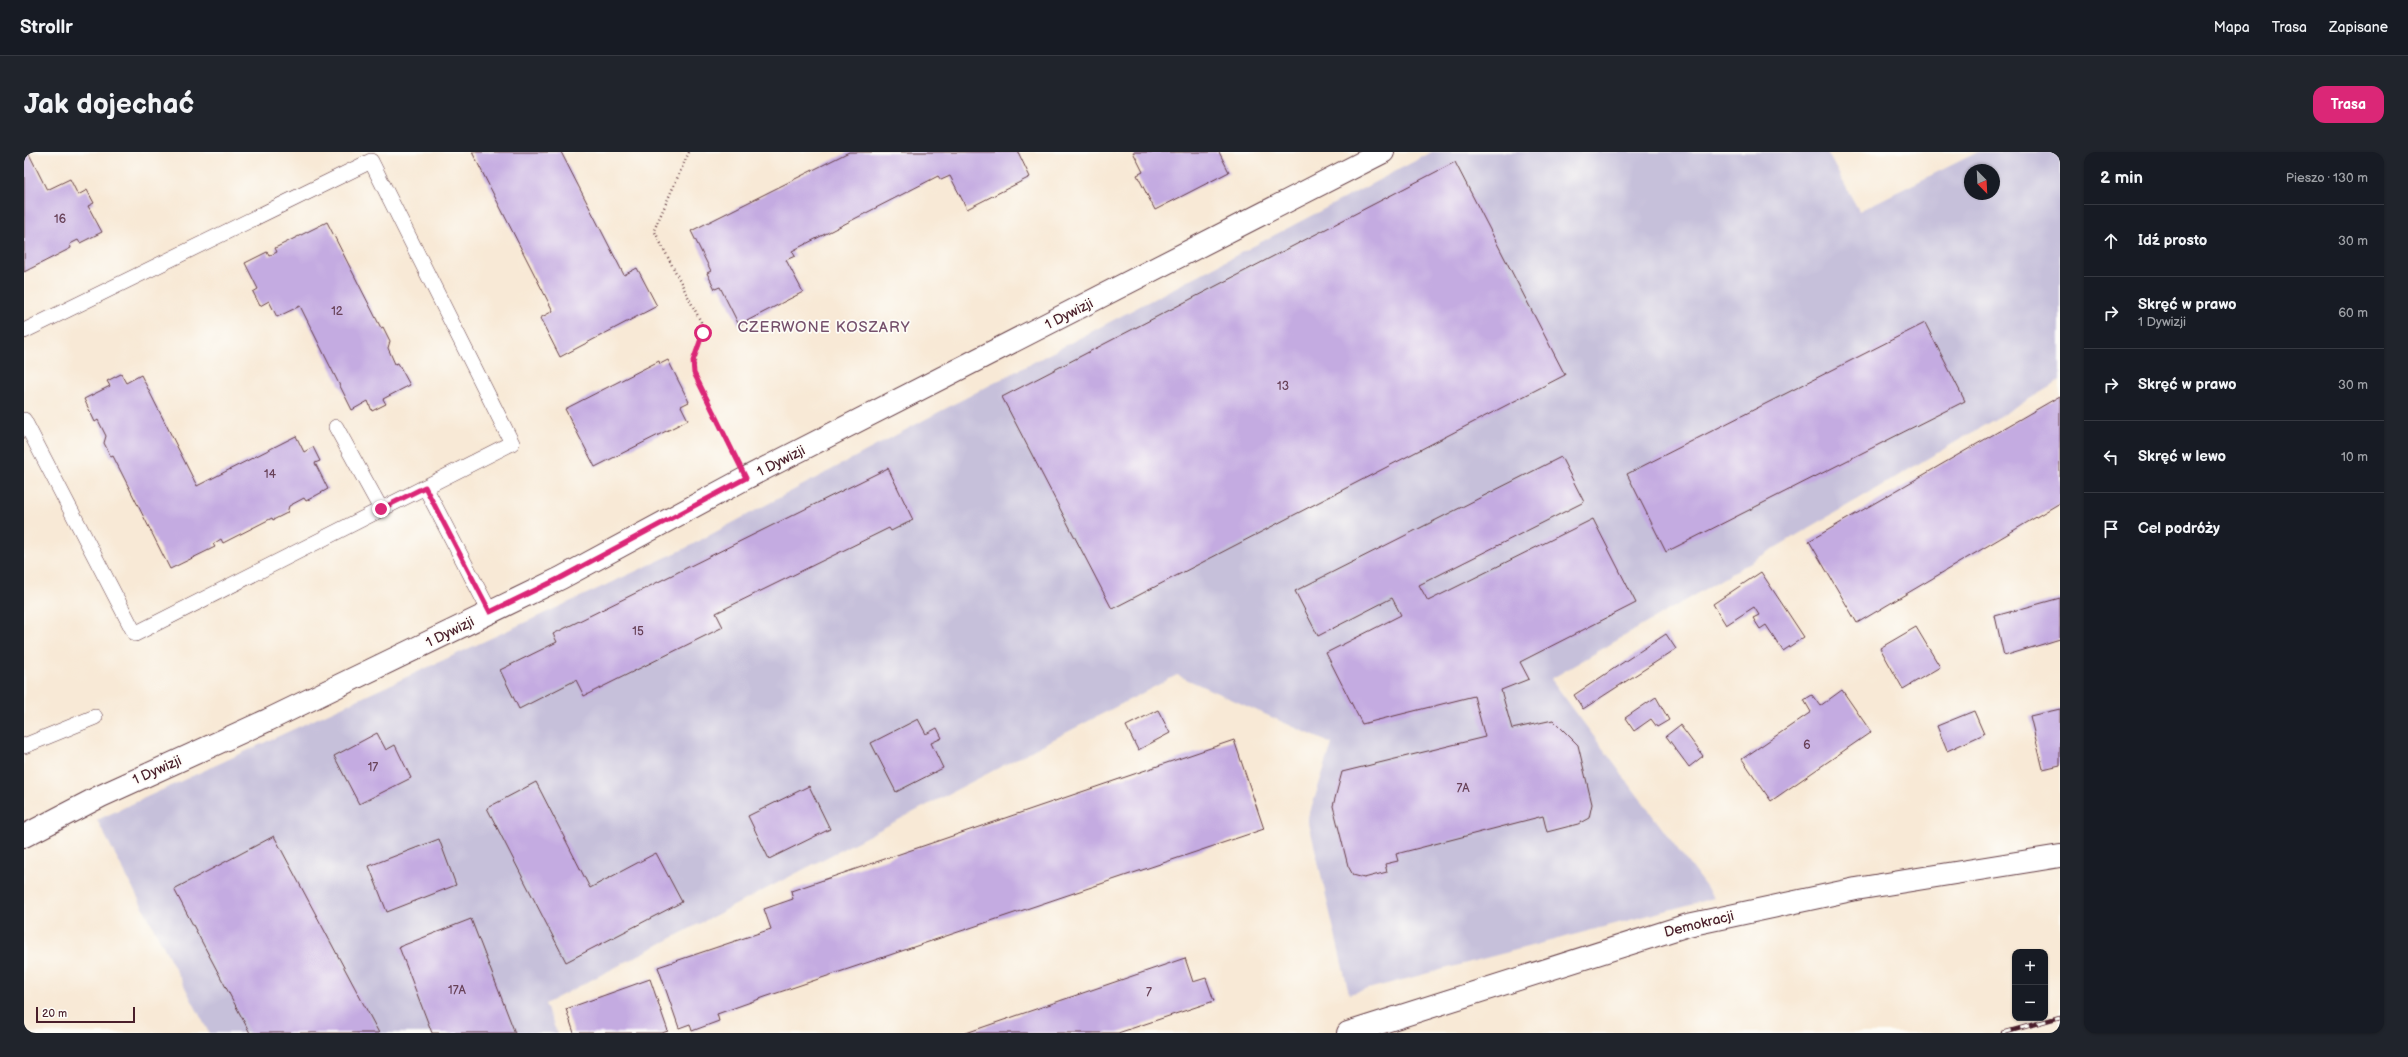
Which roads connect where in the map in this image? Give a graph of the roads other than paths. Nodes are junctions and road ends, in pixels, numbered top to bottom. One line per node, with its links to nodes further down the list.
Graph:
1 (1383, 152): 7 (street, 1 Dywizji)
2 (24, 331): 5 (lane)
3 (24, 420): 6 (lane)
4 (336, 427): 6 (lane)
5 (425, 487): 6 (lane); 7 (lane)
6 (381, 509)
7 (490, 612): 10 (street, 1 Dywizji)
8 (95, 717): 9 (lane)
9 (24, 746)
10 (24, 836)
11 (2060, 856): 12 (street, Demokracji)
12 (1348, 1033)

